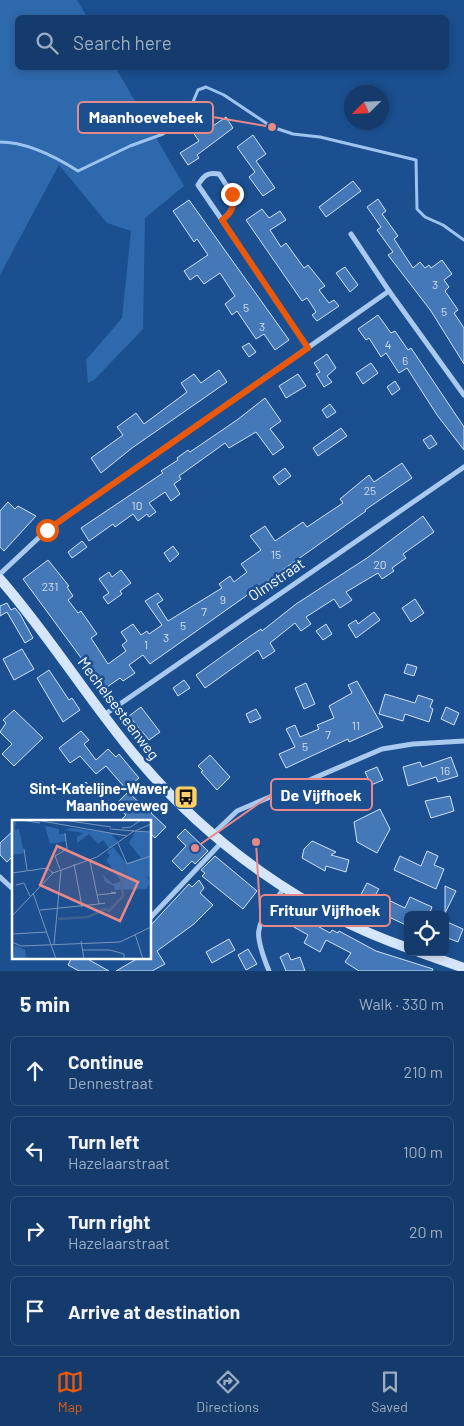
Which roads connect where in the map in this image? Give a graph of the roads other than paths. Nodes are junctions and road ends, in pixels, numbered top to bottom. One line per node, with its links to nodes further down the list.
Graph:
1 (222, 220): 1 (street); 4 (street)
2 (351, 234): 3 (street)
3 (389, 291): 4 (street); 5 (street)
4 (308, 348): 7 (street)
5 (464, 395)
6 (464, 467): 9 (street, Olmstraat)
7 (0, 574)
8 (0, 579): 9 (main road, Mechelsesteenweg)
9 (104, 715): 11 (main road, Mechelsesteenweg)
10 (464, 741): 11 (street)
11 (213, 834): 12 (main road, Mechelsesteenweg)
12 (222, 841): 14 (main road, Mechelsesteenweg); 16 (street)
13 (0, 876): 15 (street)
14 (285, 887): 17 (main road, Mechelsesteenweg); 20 (street)
15 (12, 888)
16 (151, 917)
17 (404, 947)
18 (430, 956): 19 (main road)
19 (464, 968)
20 (268, 971)

